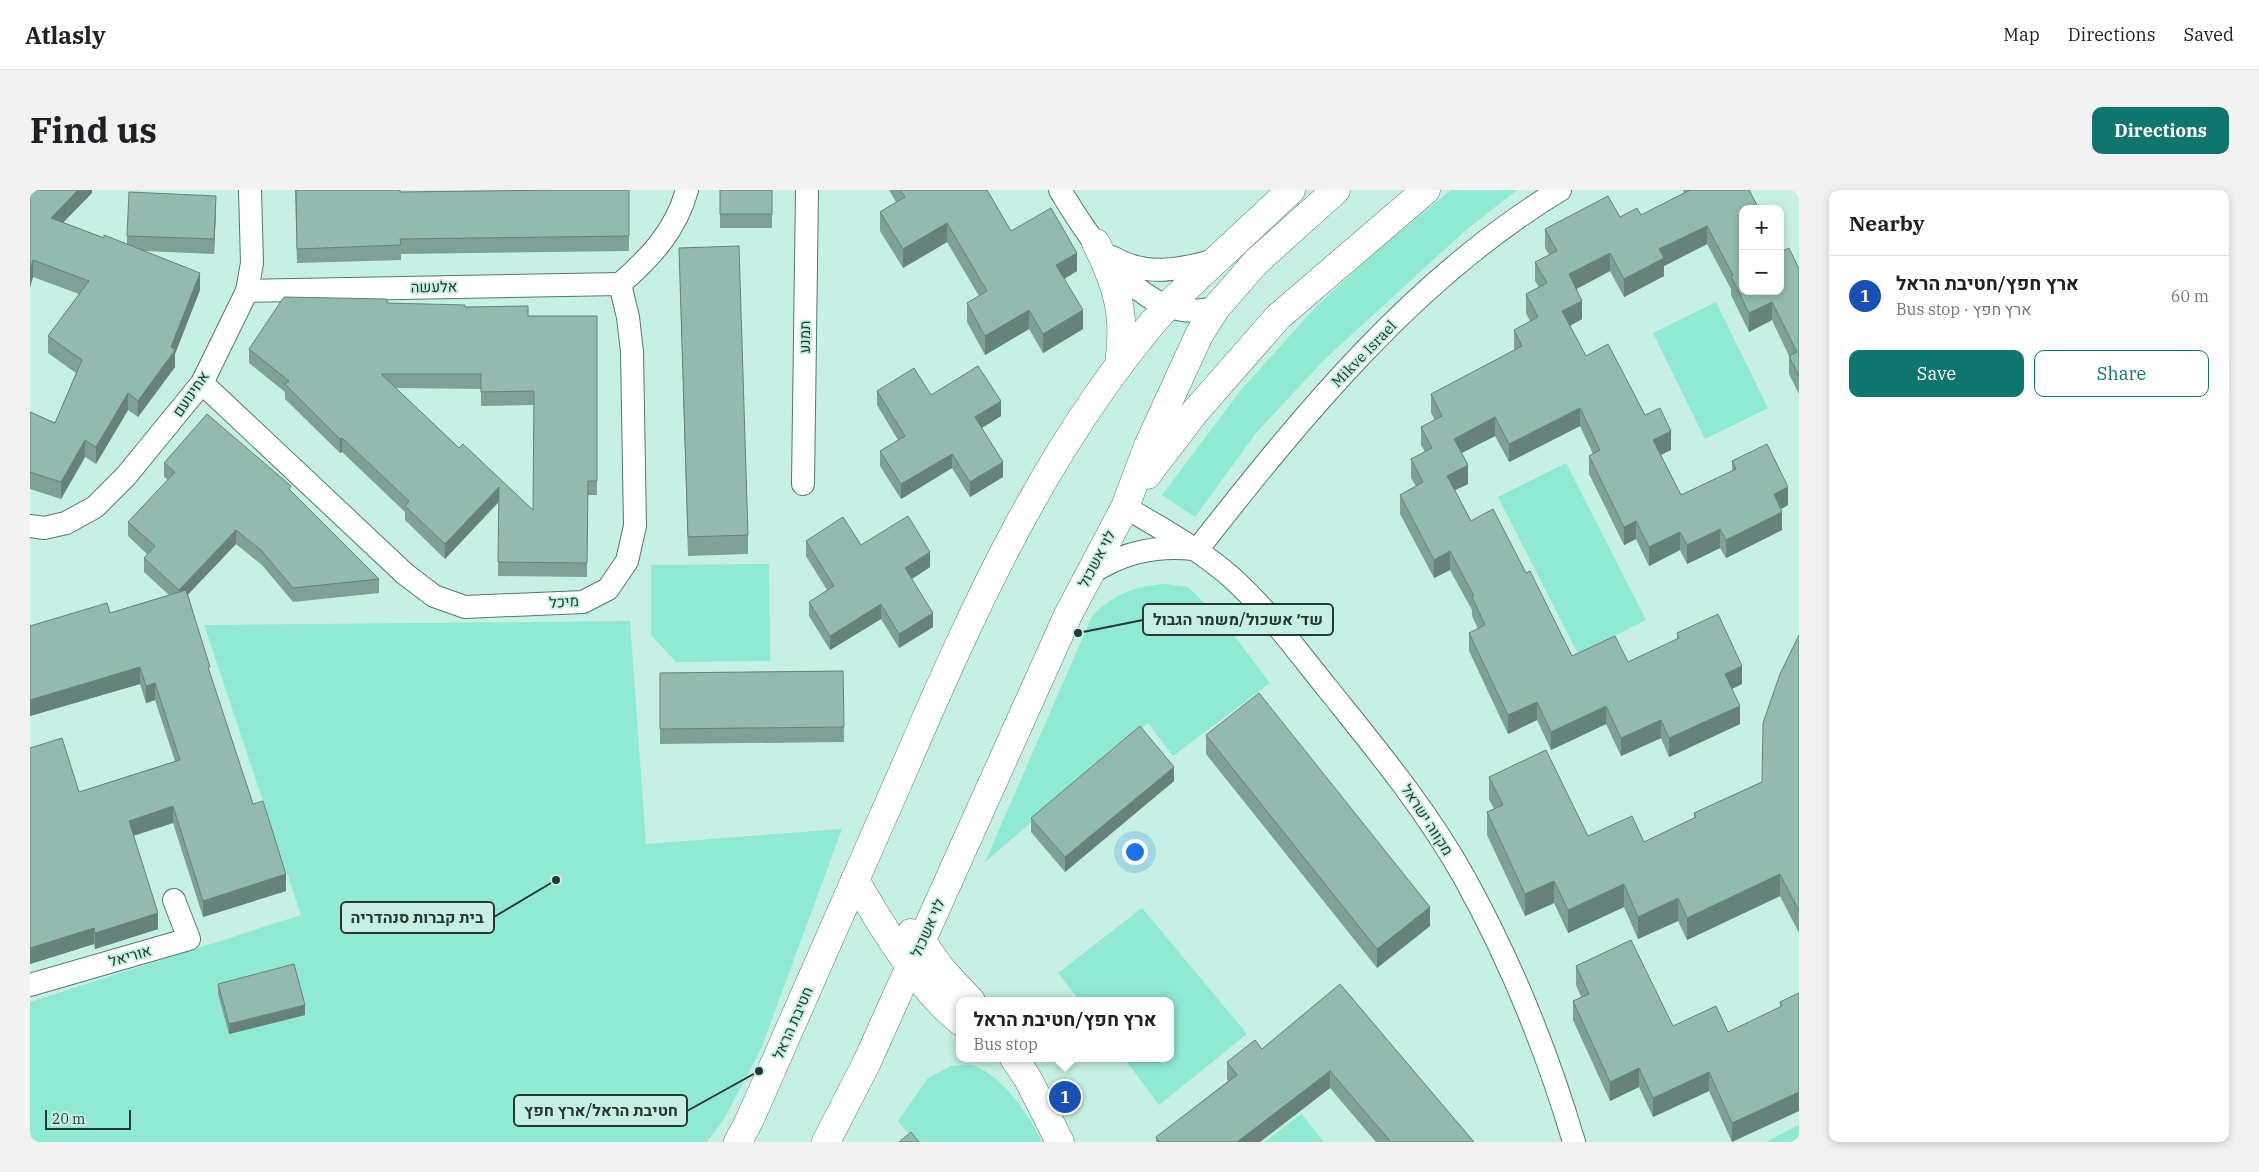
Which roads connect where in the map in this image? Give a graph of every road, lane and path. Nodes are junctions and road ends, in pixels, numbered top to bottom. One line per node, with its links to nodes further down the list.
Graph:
1 (250, 190): 12 (street, אחינועם)
2 (688, 190): 11 (street)
3 (807, 190): 17 (street, תמנע)
4 (1060, 190): 9 (street)
5 (1291, 190): 10 (street)
6 (1336, 190): 14 (street, לוי אשכול)
7 (1426, 190): 18 (street)
8 (1560, 190): 20 (street, Mikve Israel)
9 (1096, 243): 10 (street); 13 (street); 15 (street)
10 (1215, 260): 13 (street)
11 (620, 284): 12 (street, אלעשה); 16 (street, מיכל)
12 (247, 291): 16 (street, אחינועם)
13 (1167, 306): 14 (street); 15 (street)
14 (1216, 308): 18 (street, לוי אשכול)
15 (1119, 365): 22 (street)
16 (202, 383): 19 (street, אחינועם)
17 (803, 484)
18 (1125, 507): 20 (street, מקווה ישראל); 21 (street, לוי אשכול)
19 (30, 526)
20 (1197, 550): 21 (street); 34 (street, מקווה ישראל)
21 (1086, 577): 26 (street, לוי אשכול)
22 (855, 880): 24 (street); 25 (street)
23 (174, 900): 27 (street, אוריאל)
24 (881, 922): 25 (street); 26 (street)
25 (833, 930): 31 (street, חטיבת הראל)
26 (916, 954): 28 (street); 29 (street); 32 (street)
27 (30, 985)
28 (967, 997)
29 (956, 1018)
30 (1016, 1062): 33 (street)
31 (738, 1142)
32 (826, 1142)
33 (1060, 1142)
34 (1574, 1142)

